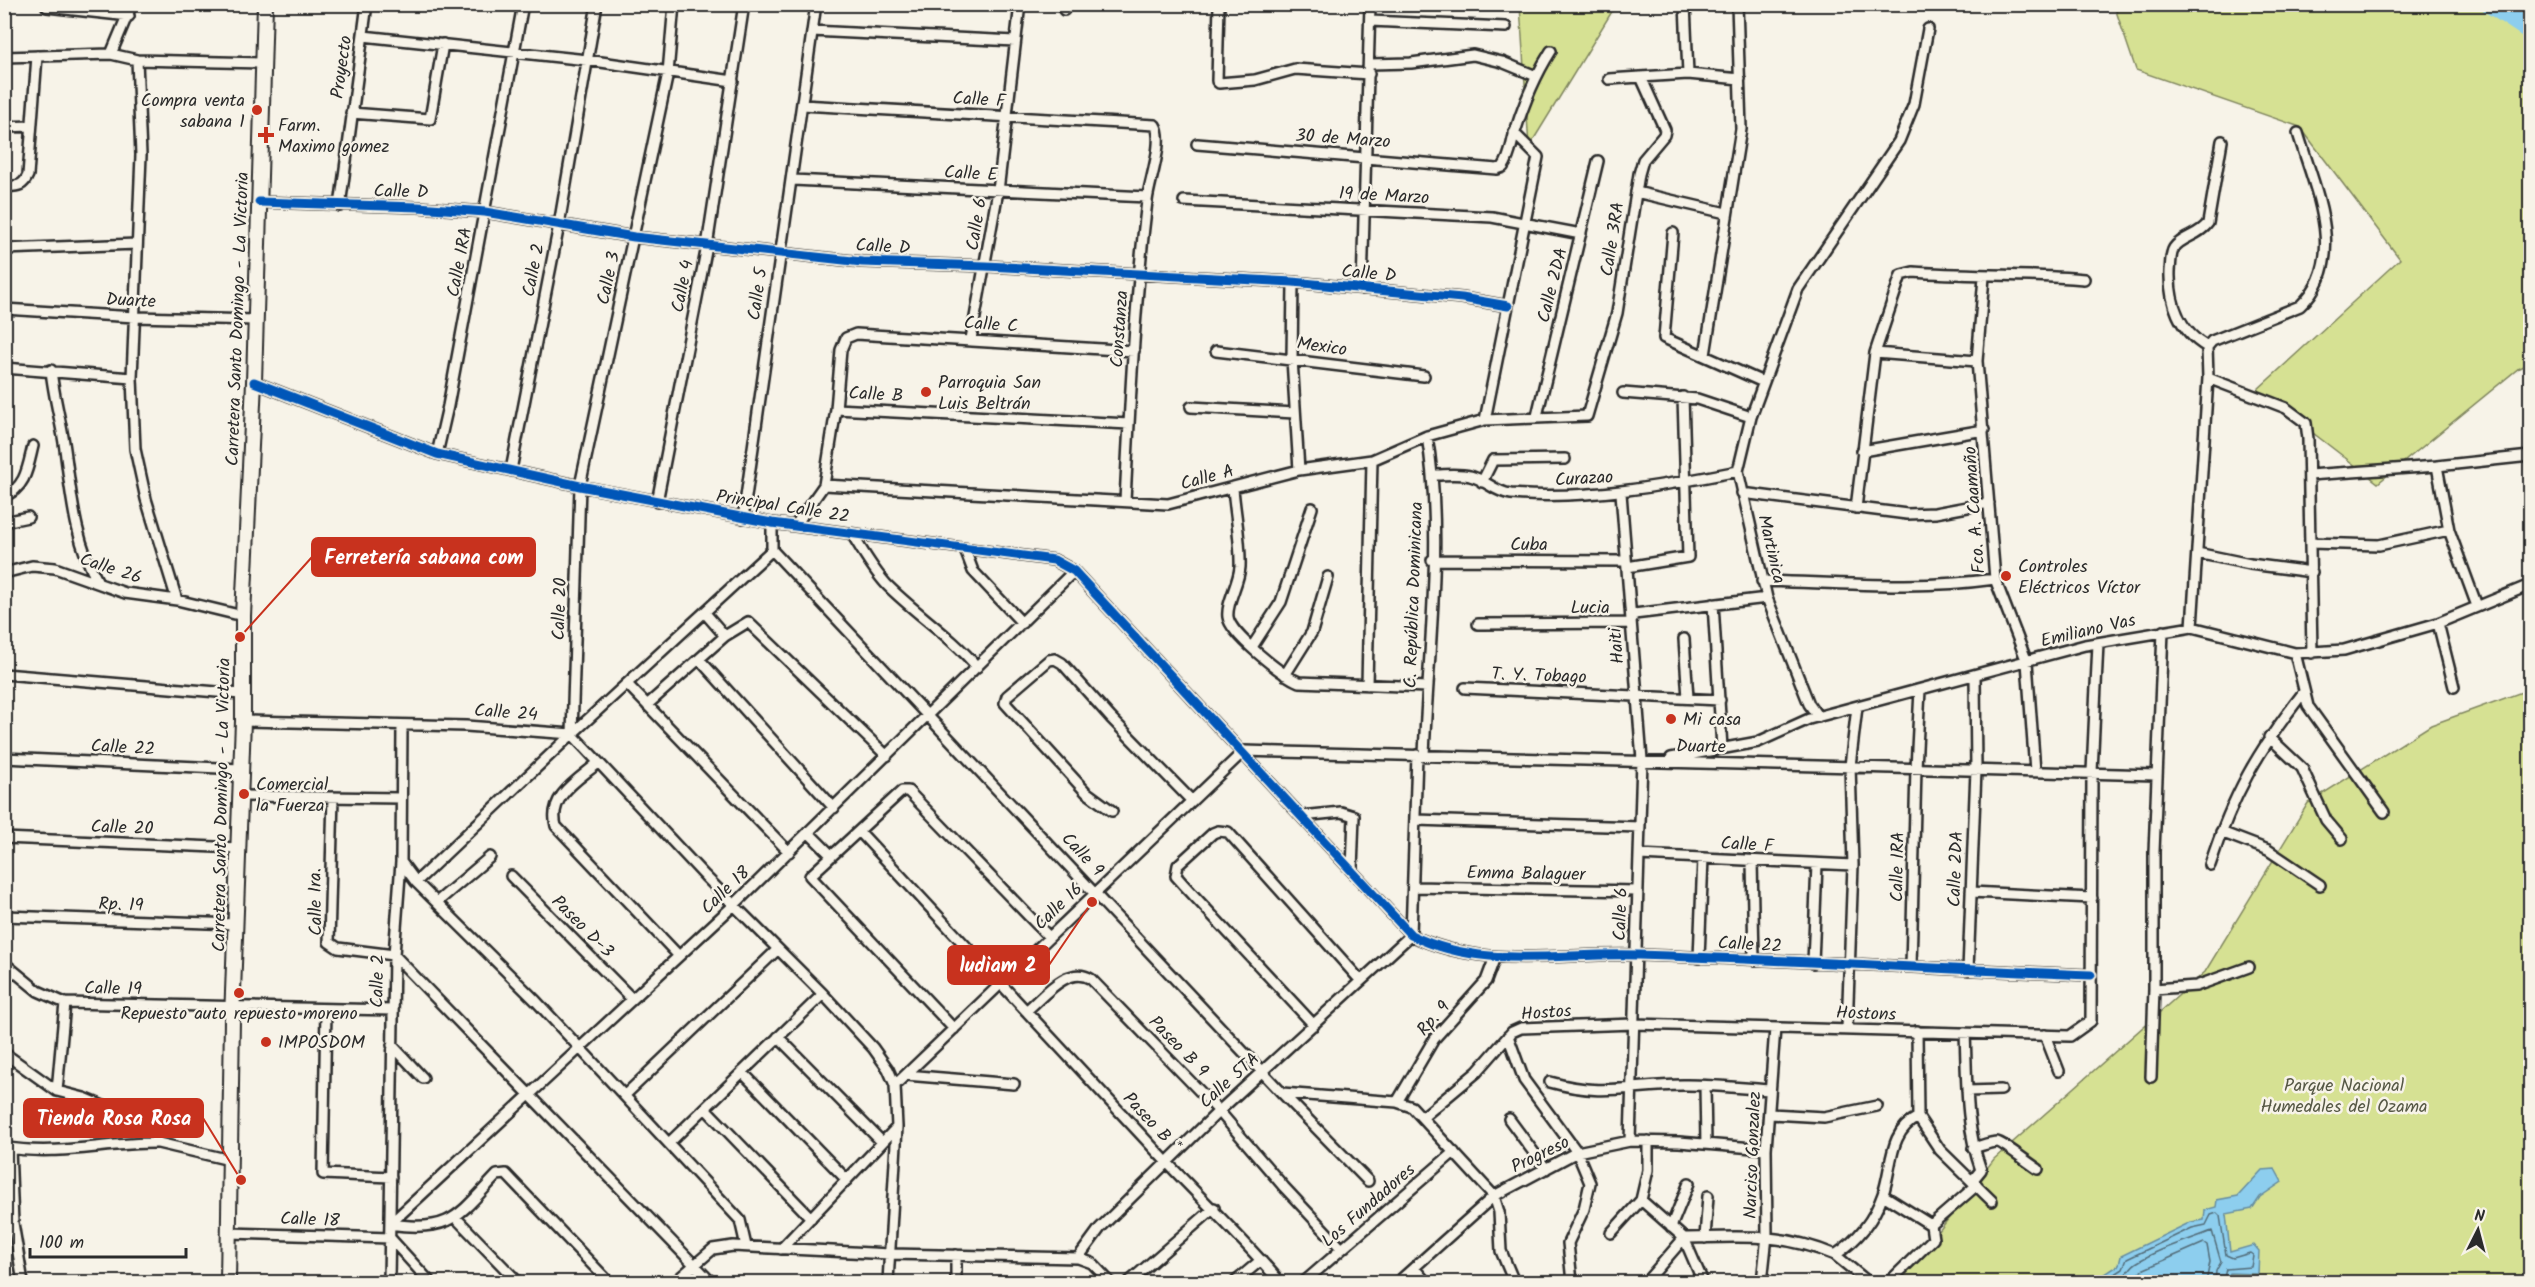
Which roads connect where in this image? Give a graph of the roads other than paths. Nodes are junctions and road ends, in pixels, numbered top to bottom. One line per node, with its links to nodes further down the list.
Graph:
1 (132, 4): 15 (street)
2 (265, 4): 30 (main road, Carretera Santo Domingo - La Victoria)
3 (367, 4): 20 (street, Proyecto)
4 (523, 4): 24 (street, Calle 1RA)
5 (597, 4): 29 (street, Calle 2)
6 (674, 4): 32 (street, Calle 3)
7 (744, 4): 38 (street, Calle 4)
8 (816, 4): 19 (street, Calle 5)
9 (1020, 4): 21 (street, Calle 6)
10 (1220, 4): 31 (street)
11 (1370, 4): 16 (street)
12 (1684, 4): 33 (street)
13 (1737, 4): 37 (street)
14 (47, 7): 15 (street)
15 (129, 16): 25 (street)
16 (1370, 21): 17 (street); 31 (street)
17 (1506, 27)
18 (1928, 29): 95 (street, Martinica)
19 (812, 31): 21 (street); 39 (street, Calle 5)
20 (363, 36): 22 (street); 40 (street, Proyecto)
21 (1015, 41): 41 (street, Calle 6)
22 (443, 44): 24 (street); 40 (street)
23 (1551, 51): 34 (street)
24 (515, 52): 29 (street); 60 (street, Calle 1RA)
25 (111, 54): 26 (street); 28 (street)
26 (37, 56): 27 (street); 43 (street)
27 (4, 57)
28 (137, 60): 30 (street); 67 (street)
29 (587, 60): 32 (street); 63 (street, Calle 2)
30 (262, 63): 57 (main road, Carretera Santo Domingo - La Victoria)
31 (1370, 69): 34 (street); 49 (street)
32 (668, 73): 38 (street); 66 (street, Calle 3)
33 (1688, 74): 35 (street); 37 (street)
34 (1536, 76): 46 (street)
35 (1641, 77): 36 (street); 54 (street, Calle 3RA)
36 (1609, 79)
37 (1740, 79): 61 (street)
38 (733, 81): 68 (street, Calle 4)
39 (802, 105): 41 (street, Calle F); 51 (street, Calle 5)
40 (351, 113): 58 (street, Proyecto)
41 (1008, 117): 42 (street, Calle F); 53 (street, Calle 6)
42 (1155, 125): 55 (street, Constanza)
43 (31, 126): 44 (street); 52 (street)
44 (4, 127)
45 (2298, 133): 82 (street)
46 (1514, 134): 49 (street, 30 de Marzo); 62 (street)
47 (2222, 141): 82 (street)
48 (1197, 144): 49 (street, 30 de Marzo)
49 (1365, 156): 59 (street)
50 (1598, 161): 65 (street, Calle 2DA)
51 (793, 180): 53 (street, Calle E); 70 (street, Calle 5)
52 (4, 187)
53 (998, 191): 55 (street, Calle E); 71 (street, Calle 6)
54 (1636, 192): 61 (street); 101 (street, Calle 3RA)
55 (1147, 197): 72 (street, Constanza)
56 (1184, 201): 59 (street, 19 de Marzo)
57 (259, 202): 58 (street, Calle D); 80 (main road, Carretera Santo Domingo - La Victoria)
58 (340, 206): 60 (street, Calle D)
59 (1364, 211): 62 (street, 19 de Marzo); 76 (street)
60 (485, 212): 63 (street, Calle D); 110 (street, Calle 1RA)
61 (1726, 213): 86 (street)
62 (1525, 224): 65 (street, 19 de Marzo); 77 (street)
63 (559, 225): 66 (street, Calle D); 115 (street, Calle 2)
64 (1673, 233): 86 (street)
65 (1581, 234): 102 (street, Calle 2DA)
66 (634, 237): 68 (street, Calle D); 123 (street, Calle 3)
67 (137, 244): 69 (street); 79 (street)
68 (706, 246): 70 (street, Calle D); 129 (street, Calle 4)
69 (4, 249)
70 (780, 254): 71 (street, Calle D); 134 (street, Calle 5)
71 (986, 266): 72 (street, Calle D); 81 (street, Calle 6)
72 (1139, 274): 75 (street, Calle D); 83 (street, Constanza)
73 (1984, 277): 74 (street); 85 (street); 88 (street, Fco. A. Caamaño)
74 (2084, 279)
75 (1293, 282): 76 (street, Calle D); 87 (street)
76 (1362, 289): 77 (street, Calle D)
77 (1508, 306): 104 (street)
78 (4, 309): 79 (street, Duarte)
79 (135, 317): 80 (street, Duarte); 92 (street)
80 (255, 320): 94 (main road, Carretera Santo Domingo - La Victoria)
81 (971, 339): 83 (street, Calle C); 99 (street, Calle C)
82 (2207, 347): 93 (street)
83 (1134, 351): 105 (street, Constanza)
84 (1216, 351): 87 (street, Mexico)
85 (1875, 353): 88 (street); 109 (street)
86 (1705, 355): 95 (street)
87 (1292, 358): 91 (street, Mexico); 100 (street)
88 (1977, 361): 106 (street, Fco. A. Caamaño)
89 (4, 368): 90 (street)
90 (51, 370): 92 (street); 152 (street)
91 (1424, 376)
92 (132, 378): 155 (street)
93 (2208, 378): 119 (street); 143 (street)
94 (254, 382): 110 (street, Principal Calle 22); 159 (main road, Carretera Santo Domingo - La Victoria)
95 (1763, 382): 103 (street, Martinica)
96 (1623, 393): 97 (street)
97 (1683, 397): 103 (street); 121 (street)
98 (1191, 407): 100 (street)
99 (837, 409): 105 (street, Calle B); 122 (street)
100 (1295, 413): 116 (street)
101 (1588, 415): 102 (street, Calle A)
102 (1537, 416): 104 (street, Calle A)
103 (1751, 417): 117 (street, Martinica)
104 (1485, 420): 107 (street, Calle A)
105 (1129, 424): 128 (street, Constanza)
106 (1984, 430): 109 (street); 130 (street, Fco. A. Caamaño)
107 (1427, 436): 113 (street, Calle A); 118 (street, C. República Dominicana)
108 (33, 446): 127 (street)
109 (1862, 451): 132 (street)
110 (437, 454): 115 (street, Principal Calle 22)
111 (2530, 456): 114 (street)
112 (1565, 459): 120 (street)
113 (1372, 460): 116 (street, Calle A); 179 (street)
114 (2438, 465): 119 (street); 138 (street)
115 (511, 470): 123 (street, Principal Calle 22)
116 (1299, 470): 124 (street, Calle A)
117 (1738, 471): 121 (street, Curazao); 126 (street, Martinica)
118 (1433, 475): 120 (street, Curazao); 144 (street, C. República Dominicana)
119 (2309, 475): 140 (street)
120 (1482, 482): 125 (street, Curazao)
121 (1684, 482): 125 (street, Curazao); 145 (street, Cuba)
122 (824, 485): 128 (street, Calle A); 137 (street)
123 (580, 486): 129 (street, Principal Calle 22); 195 (street, Calle 20)
124 (1233, 488): 128 (street, Calle A); 169 (street)
125 (1621, 493): 145 (street, Haiti)
126 (1742, 493): 132 (street); 151 (street, Martinica)
127 (4, 496)
128 (1125, 501)
129 (657, 502): 134 (street, Principal Calle 22)
130 (1989, 503): 132 (street); 150 (street, Fco. A. Caamaño)
131 (1312, 508): 169 (street)
132 (1856, 508)
133 (28, 516): 135 (street)
134 (743, 518): 136 (street, Principal Calle 22)
135 (4, 522)
136 (772, 523): 137 (street, Principal Calle 22); 141 (street)
137 (795, 526): 139 (street, Principal Calle 22)
138 (2449, 530): 140 (street); 157 (street)
139 (852, 534): 142 (street, Principal Calle 22); 174 (street)
140 (2310, 543): 147 (street)
141 (772, 550): 158 (street); 191 (street, Calle 9)
142 (965, 550): 146 (street, Principal Calle 22); 160 (street)
143 (2197, 553): 147 (street); 164 (street)
144 (1432, 560): 145 (street, Cuba); 180 (street, C. República Dominicana)
145 (1626, 564): 161 (street, Haiti)
146 (1074, 571): 160 (street, Calle 18); 198 (street, Principal Calle 22)
147 (2312, 572): 170 (street)
148 (4, 573): 152 (street, Calle 26)
149 (1328, 577): 176 (street)
150 (1995, 579): 151 (street); 173 (street, Fco. A. Caamaño)
151 (1762, 581): 154 (street, Martinica)
152 (98, 582): 155 (street, Calle 26)
153 (2530, 585): 157 (street, Emiliano Vas)
154 (1767, 598): 156 (street, Lucia); 192 (street, Martinica)
155 (177, 600): 159 (street, Calle 26)
156 (1713, 604): 161 (street, Lucia); 188 (street)
157 (2477, 606): 162 (street, Emiliano Vas)
158 (705, 613): 166 (street); 178 (street)
159 (243, 616): 185 (main road, Carretera Santo Domingo - La Victoria)
160 (1022, 623): 174 (street, Calle 18)
161 (1630, 623): 163 (street, Lucia); 186 (street, Haiti)
162 (2438, 623): 170 (street, Emiliano Vas); 181 (street)
163 (1478, 624)
164 (2192, 627): 165 (street, Emiliano Vas); 171 (street, Emiliano Vas)
165 (2163, 631): 168 (street, Emiliano Vas); 210 (street)
166 (725, 636): 172 (street); 200 (street)
167 (1684, 639): 187 (street)
168 (2098, 643): 173 (street, Emiliano Vas); 209 (street)
169 (1252, 647): 176 (street)
170 (2312, 652): 171 (street, Emiliano Vas)
171 (2295, 653): 184 (street)
172 (699, 659): 189 (street); 215 (street)
173 (2027, 662): 177 (street, Emiliano Vas); 208 (street, Fco. A. Caamaño)
174 (977, 667): 191 (street, Calle 18)
175 (4, 674): 185 (street)
176 (1285, 675): 179 (street)
177 (1975, 676): 183 (street, Emiliano Vas); 207 (street, Calle 2DA)
178 (628, 685): 189 (street); 195 (street)
179 (1367, 686): 180 (street)
180 (1426, 687): 199 (street, C. República Dominicana)
181 (2454, 687)
182 (1465, 688): 186 (street, T. Y. Tobago)
183 (1920, 690): 190 (street, Emiliano Vas); 205 (street, Calle 1RA)
184 (2304, 693): 196 (street); 217 (street)
185 (242, 694): 193 (main road, Carretera Santo Domingo - La Victoria)
186 (1637, 694): 187 (street, T. Y. Tobago); 202 (street, Haiti)
187 (1688, 698): 188 (street, T. Y. Tobago)
188 (1720, 700): 197 (street)
189 (647, 705): 227 (street)
190 (1857, 707): 192 (street, Emiliano Vas); 204 (street)
191 (929, 715): 200 (street, Calle 18); 243 (street, Calle 9)
192 (1818, 717): 197 (street, Emiliano Vas)
193 (243, 721): 194 (street, Calle 24); 206 (main road, Carretera Santo Domingo - La Victoria)
194 (402, 725): 195 (street, Calle 24); 213 (street, Calle 2)
195 (572, 734): 203 (street); 239 (street)
196 (2269, 737): 223 (street); 225 (street)
197 (1722, 748): 202 (street, Emiliano Vas)
198 (1244, 751): 199 (street, Duarte); 214 (street, Calle 16); 218 (street, Principal Calle 22)
199 (1420, 755): 202 (street, Duarte); 219 (street, C. República Dominicana)
200 (887, 756): 215 (street, Calle 18)
201 (4, 758): 206 (street, Calle 22)
202 (1647, 761): 204 (street, Duarte); 220 (street, Calle 6)
203 (598, 763): 247 (street); 255 (street)
204 (1850, 766): 205 (street, Duarte); 235 (street)
205 (1916, 768): 207 (street, Duarte); 262 (street, Calle 1RA)
206 (241, 769): 211 (main road, Carretera Santo Domingo - La Victoria)
207 (1976, 770): 208 (street, Duarte); 244 (street, Calle 2DA)
208 (2035, 771): 209 (street, Duarte)
209 (2092, 772): 210 (street, Duarte); 245 (street)
210 (2156, 776): 268 (street)
211 (241, 796): 212 (street); 226 (main road, Carretera Santo Domingo - La Victoria)
212 (333, 797): 213 (street); 253 (street, Calle 1ra.)
213 (401, 798): 233 (street, Calle 2)
214 (1192, 801): 216 (street); 243 (street, Calle 16)
215 (834, 808): 222 (street, Calle 18)
216 (1112, 812)
217 (2384, 812)
218 (1302, 816): 237 (street, Principal Calle 22); 237 (street)
219 (1416, 820): 220 (street); 241 (street, C. República Dominicana)
220 (1640, 827): 228 (street, Calle 6)
221 (859, 831): 229 (street); 251 (street); 267 (street, Paseo B *)
222 (808, 832): 227 (street, Calle 18); 229 (street)
223 (2220, 832): 236 (street); 240 (street)
224 (4, 838): 226 (street, Calle 20)
225 (2342, 839)
226 (239, 848): 249 (main road, Carretera Santo Domingo - La Victoria)
227 (789, 852): 247 (street, Calle 18)
228 (1639, 855): 231 (street, Calle F); 242 (street, Calle 6)
229 (832, 856): 279 (street)
230 (490, 857): 246 (street)
231 (1703, 858): 232 (street, Calle F); 257 (street)
232 (1752, 861): 234 (street, Calle F); 258 (street)
233 (401, 862): 239 (street); 253 (street, Calle 2)
234 (1817, 864): 235 (street, Calle F); 260 (street)
235 (1853, 865): 261 (street)
236 (2210, 865)
237 (1352, 870): 250 (street, Principal Calle 22)
238 (511, 876): 270 (street, Paseo D-3)
239 (416, 882): 246 (street)
240 (2320, 885)
241 (1414, 887): 242 (street, Emma Balaguer); 250 (street, C. República Dominicana)
242 (1637, 891): 254 (street, Calle 6)
243 (1096, 892): 251 (street, Calle 16); 289 (street, Calle 9)
244 (1971, 892): 245 (street); 264 (street, Calle 2DA)
245 (2092, 898): 265 (street)
246 (436, 902): 287 (street)
247 (734, 905): 252 (street); 255 (street, Calle 18)
248 (4, 916): 249 (street, Rp. 19)
249 (237, 924): 272 (main road, Carretera Santo Domingo - La Victoria)
250 (1411, 935): 256 (street, Calle 22); 266 (street, Calle 5TA)
251 (1049, 937): 267 (street, Calle 16)
252 (778, 949): 269 (street); 306 (street)
253 (394, 955): 274 (street, Calle 2); 305 (street)
254 (1635, 955): 256 (street, Calle 22); 257 (street, Calle 22); 276 (street, Calle 6)
255 (679, 956): 270 (street, Calle 18)
256 (1495, 957): 307 (street, Rp. 9)
257 (1700, 958): 258 (street, Calle 22)
258 (1754, 960): 260 (street, Calle 22)
259 (4, 963): 271 (street, Calle 19)
260 (1814, 963): 261 (street, Calle 22)
261 (1849, 965): 262 (street, Calle 22); 280 (street)
262 (1911, 967): 264 (street, Calle 22)
263 (2249, 967): 268 (street)
264 (1968, 970): 265 (street, Calle 22)
265 (2091, 975): 283 (street, Hostons)
266 (1361, 981): 277 (street, Calle 5TA); 277 (street)
267 (1000, 985): 275 (street, Paseo B *); 279 (street, Calle 16)
268 (2154, 989): 293 (street)
269 (823, 994): 285 (street); 297 (street)
270 (632, 999): 287 (street, Calle 18)
271 (65, 1003): 272 (street, Calle 19); 302 (street)
272 (233, 1006): 273 (street, Calle 19); 327 (main road, Carretera Santo Domingo - La Victoria)
273 (326, 1010): 274 (street, Calle 19); 331 (street)
274 (393, 1010): 286 (street, Calle 2)
275 (1026, 1011): 310 (street, Paseo B 9); 328 (street, Paseo B *)
276 (1634, 1024): 278 (street, Hostons); 284 (street, Hostos); 300 (street, Calle 6)
277 (1314, 1025): 289 (street, Calle 5TA)
278 (1775, 1028): 280 (street, Hostons); 299 (street, Narciso Gonzalez)
279 (954, 1029): 292 (street, Calle 16)
280 (1847, 1029): 281 (street, Hostons)
281 (1917, 1031): 282 (street, Hostons); 313 (street)
282 (1965, 1033): 283 (street, Hostons); 303 (street)
283 (2045, 1035): 290 (street)
284 (1508, 1036): 312 (street, Hostos); 326 (street)
285 (778, 1037): 291 (street); 320 (street)
286 (393, 1045): 294 (street); 331 (street, Calle 2)
287 (580, 1048): 305 (street, Calle 18); 306 (street)
288 (4, 1053): 302 (street)
289 (1264, 1071): 304 (street, Calle 9); 310 (street, Calle 5TA)
290 (2059, 1071)
291 (742, 1072): 309 (street); 332 (street)
292 (906, 1074): 296 (street); 297 (street, Calle 16)
293 (2151, 1077)
294 (423, 1078)
295 (1550, 1082): 300 (street)
296 (1014, 1084)
297 (895, 1085): 315 (street)
298 (1705, 1086): 299 (street); 300 (street); 321 (street)
299 (1770, 1089): 311 (street, Narciso Gonzalez)
300 (1632, 1090): 316 (street, Calle 6)
301 (2001, 1090): 303 (street)
302 (57, 1091): 318 (street)
303 (1967, 1091): 323 (street)
304 (1282, 1093): 307 (street); 333 (street, Calle 9)
305 (529, 1095): 345 (street, Calle 18); 362 (street)
306 (624, 1095): 319 (street)
307 (1397, 1102): 312 (street)
308 (1877, 1106): 311 (street)
309 (705, 1108): 319 (street); 343 (street)
310 (1219, 1111): 328 (street, Calle 5TA); 356 (street, Paseo B 9)
311 (1769, 1114): 324 (street, Narciso Gonzalez)
312 (1423, 1116): 325 (street)
313 (1918, 1117): 335 (street); 336 (street)
314 (1509, 1119): 330 (street)
315 (897, 1127): 320 (street); 357 (street)
316 (1630, 1141): 317 (street, Progreso); 326 (street, Progreso)
317 (1648, 1141): 321 (street, Progreso); 339 (street)
318 (158, 1143): 322 (street); 327 (street)
319 (669, 1143): 354 (street)
320 (882, 1143): 332 (street)
321 (1706, 1144): 324 (street, Progreso)
322 (7, 1148): 344 (street)
323 (1973, 1148): 329 (street); 335 (street)
324 (1766, 1149): 350 (street, Narciso Gonzalez)
325 (1454, 1152): 337 (street); 356 (street, Los Fundadores)
326 (1577, 1152): 330 (street, Progreso); 382 (street)
327 (230, 1160): 348 (main road, Carretera Santo Domingo - La Victoria)
328 (1167, 1162): 341 (street, Paseo B *); 360 (street, Calle 5TA)
329 (2038, 1168)
330 (1546, 1169): 337 (street, Progreso)
331 (391, 1178): 345 (street, Calle 2)
332 (847, 1180): 343 (street)
333 (1368, 1181)
334 (1689, 1183): 347 (street)
335 (1974, 1183): 340 (street); 346 (street)
336 (1883, 1195): 346 (street); 359 (street)
337 (1494, 1196): 363 (street, Progreso); 381 (street)
338 (1708, 1196): 353 (street)
339 (1641, 1200): 347 (street); 349 (street)
340 (1992, 1200)
341 (1214, 1208): 361 (street, Paseo B *); 375 (street)
342 (456, 1218): 345 (street); 368 (street); 369 (street)
343 (811, 1218): 355 (street)
344 (9, 1223): 364 (street)
345 (390, 1224): 351 (street, Calle 2)
346 (1931, 1225): 387 (street)
347 (1671, 1227): 352 (street)
348 (229, 1233): 351 (street, Calle 18); 365 (main road, Carretera Santo Domingo - La Victoria)
349 (1611, 1233)
350 (1767, 1236): 353 (street); 359 (street); 385 (street, Narciso Gonzalez)
351 (390, 1238): 366 (street, Calle 2); 367 (street)
352 (1684, 1238): 353 (street); 383 (street); 384 (street)
353 (1705, 1238)
354 (746, 1246): 355 (street); 362 (street)
355 (782, 1249): 357 (street)
356 (1342, 1249): 378 (street, Los Fundadores)
357 (890, 1254): 358 (street); 372 (street)
358 (956, 1255): 360 (street); 373 (street)
359 (1835, 1255): 386 (street)
360 (1078, 1257): 374 (street)
361 (1262, 1260): 376 (street); 377 (street, Paseo B *)
362 (693, 1264): 370 (street); 371 (street)
363 (1414, 1268): 379 (street, Progreso); 380 (street)
364 (23, 1282)
365 (228, 1282)
366 (389, 1282)
367 (430, 1282)
368 (518, 1282)
369 (609, 1282)
370 (675, 1282)
371 (711, 1282)
372 (888, 1282)
373 (956, 1282)
374 (1110, 1282)
375 (1129, 1282)
376 (1235, 1282)
377 (1280, 1282)
378 (1304, 1282)
379 (1398, 1282)
380 (1426, 1282)
381 (1514, 1282)
382 (1572, 1282)
383 (1646, 1282)
384 (1703, 1282)
385 (1762, 1282)
386 (1868, 1282)
387 (1889, 1282)

